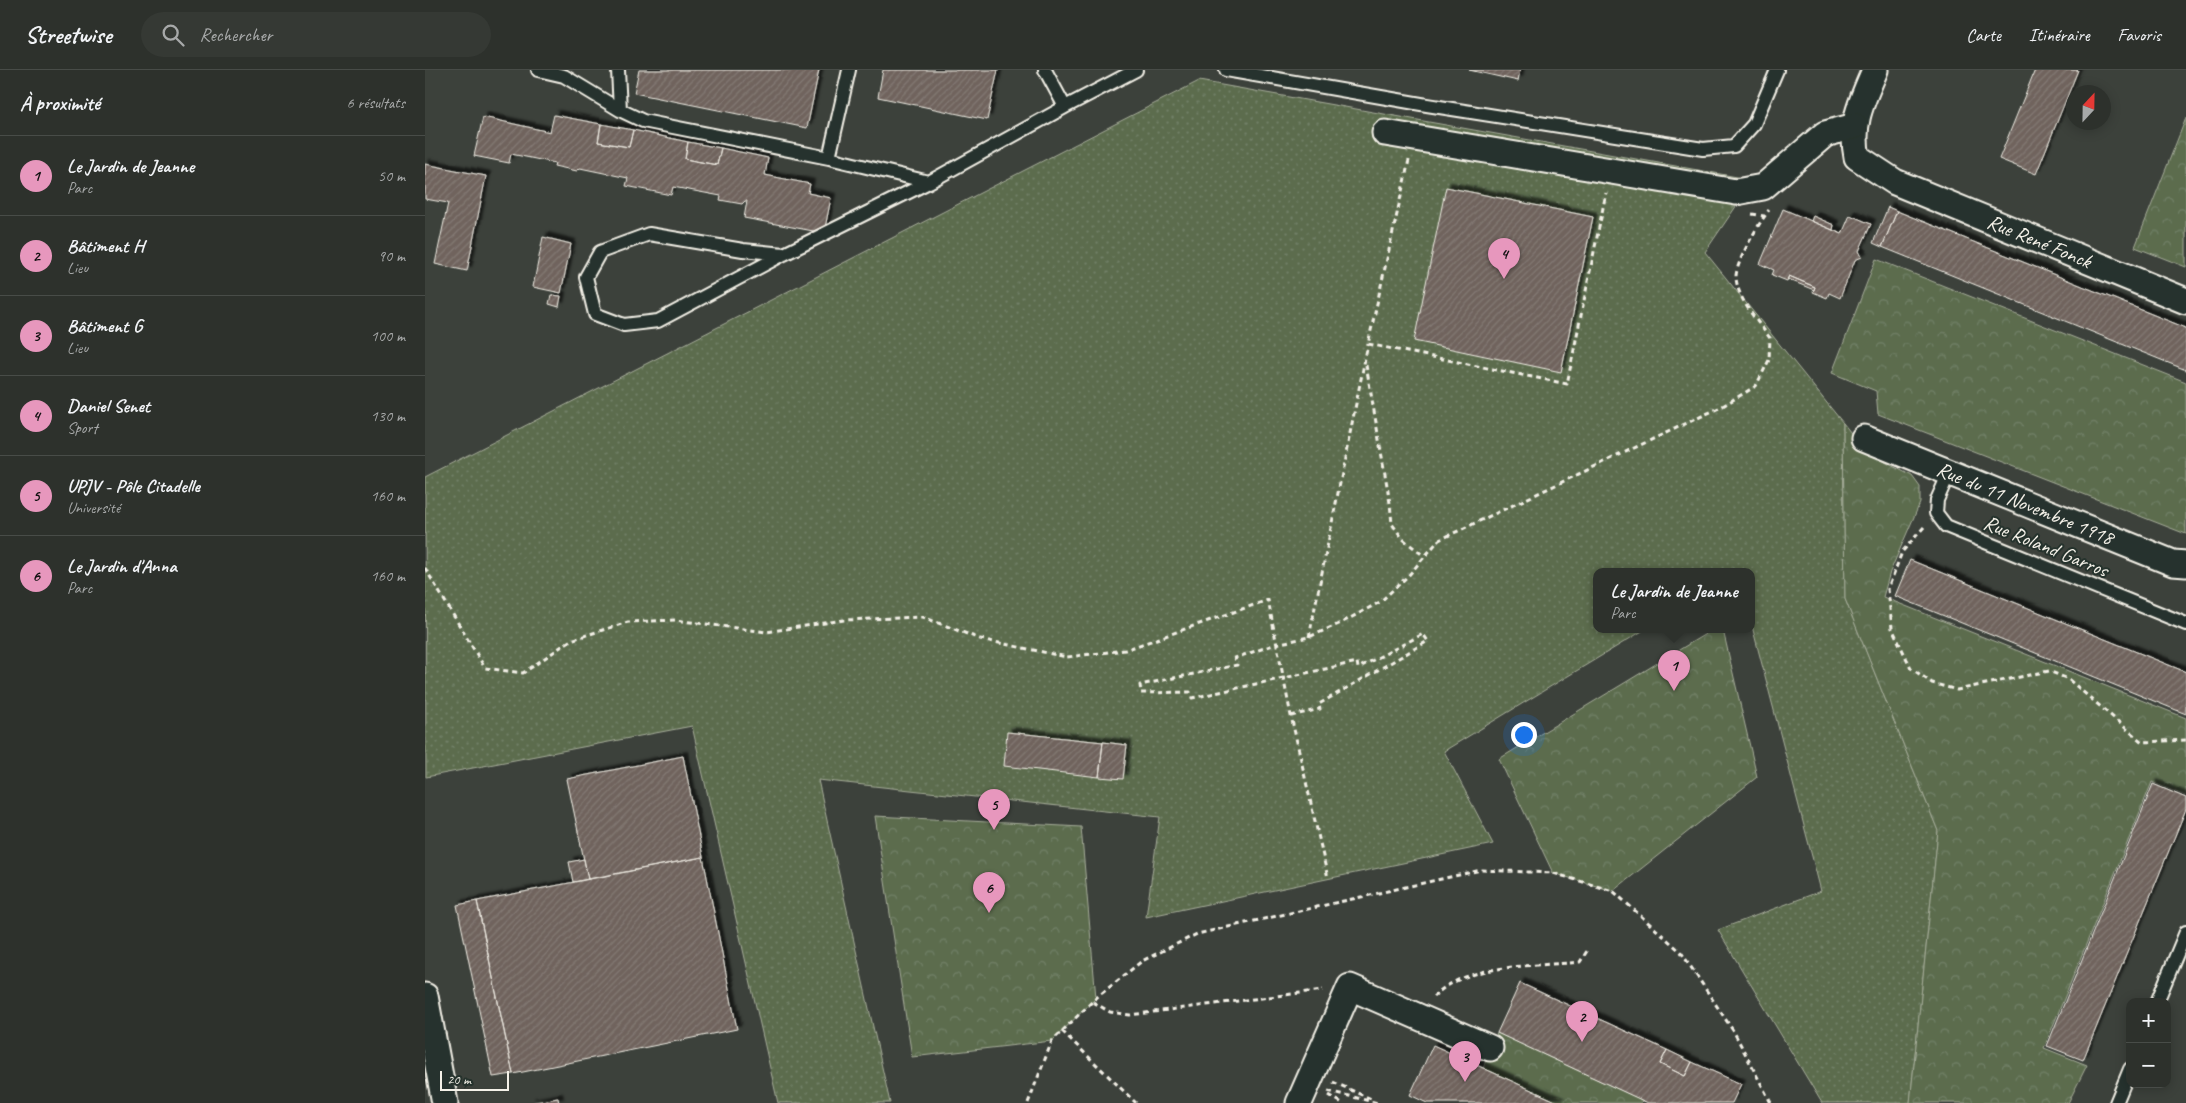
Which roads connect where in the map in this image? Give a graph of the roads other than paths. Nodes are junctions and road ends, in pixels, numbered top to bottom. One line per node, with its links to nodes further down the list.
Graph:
1 (538, 70): 10 (lane)
2 (618, 70): 10 (lane)
3 (849, 70): 13 (lane)
4 (1045, 70): 9 (lane)
5 (1136, 70): 9 (lane)
6 (1225, 70): 7 (lane)
7 (1777, 70)
8 (1875, 70): 11 (street)
9 (1065, 106): 14 (lane)
10 (620, 110): 13 (lane)
11 (1855, 126): 12 (street); 16 (street, Rue René Fonck)
12 (1385, 133)
13 (829, 158): 14 (lane)
14 (929, 182): 15 (lane)
15 (784, 254): 15 (lane)
16 (2186, 300)
17 (1864, 438): 18 (street, Rue du 11 Novembre 1918)
18 (1949, 472): 19 (street, Rue du 11 Novembre 1918); 20 (lane, Rue Roland Garros)
19 (2186, 564)
20 (2186, 624)
21 (2186, 932): 23 (lane)
22 (425, 996): 26 (street)
23 (2159, 998)
24 (1490, 1048): 27 (street)
25 (2126, 1079): 28 (lane)
26 (445, 1103)
27 (1299, 1103)
28 (2116, 1103)

